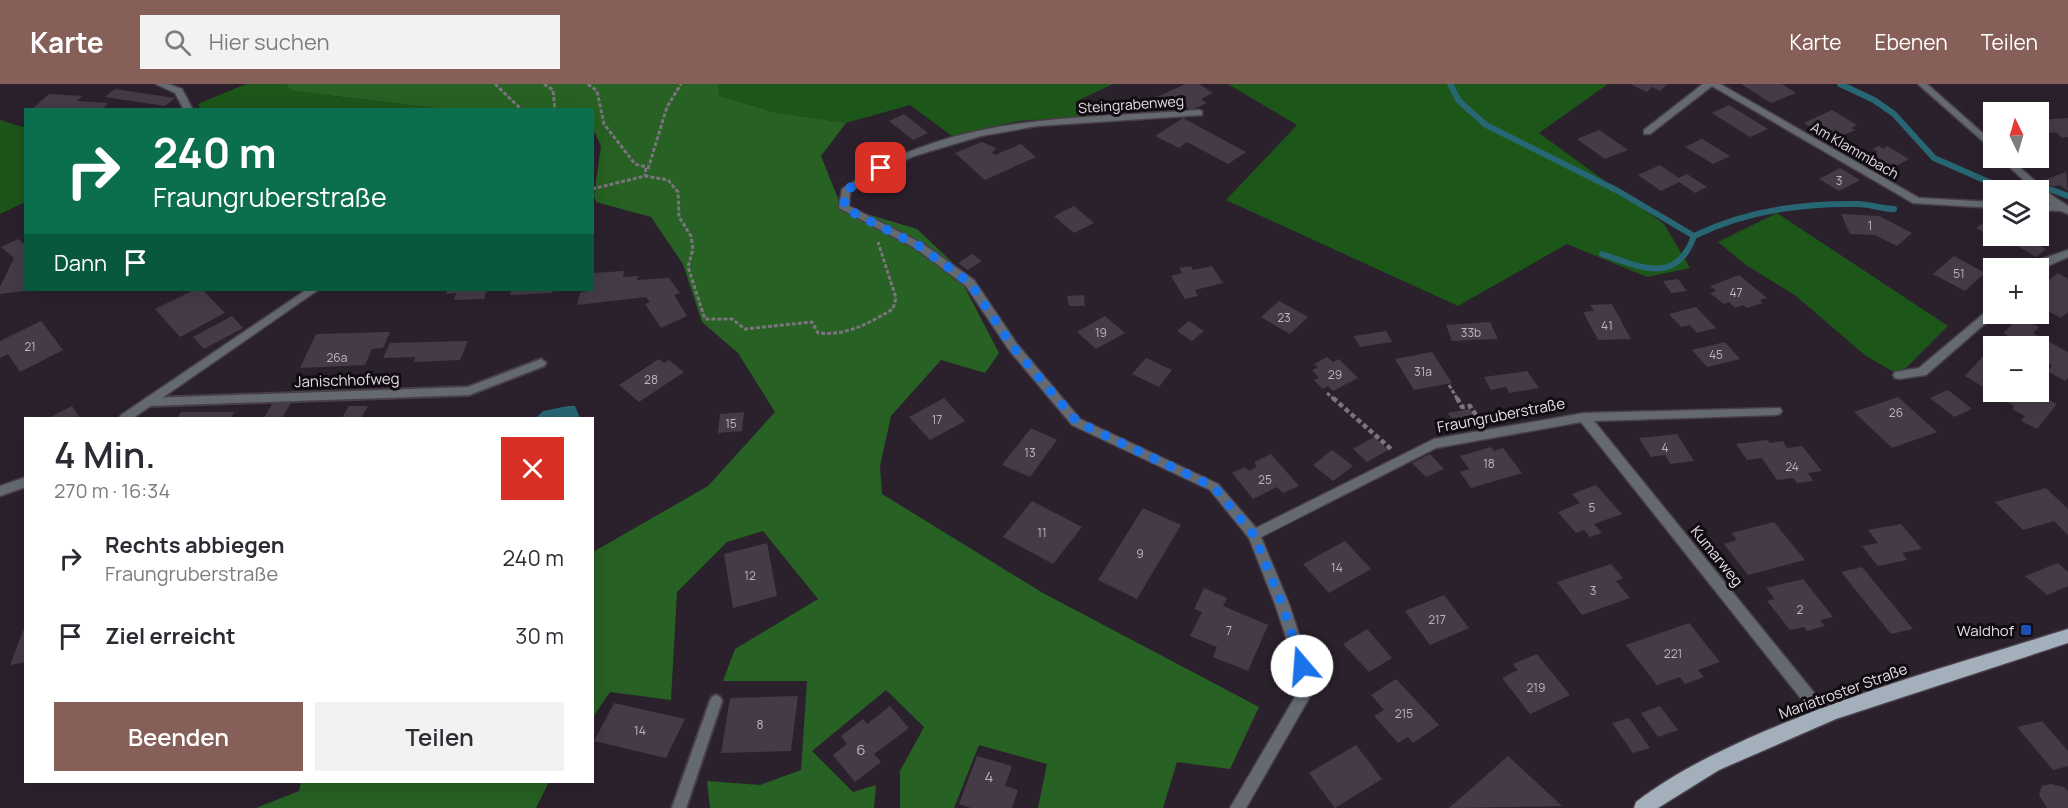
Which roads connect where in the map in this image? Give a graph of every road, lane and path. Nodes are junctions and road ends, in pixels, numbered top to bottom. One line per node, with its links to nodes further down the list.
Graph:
1 (160, 84): 9 (street)
2 (495, 84): 10 (path)
3 (544, 84): 11 (path)
4 (588, 84): 16 (path)
5 (681, 84): 16 (path)
6 (1709, 84): 13 (street)
7 (1714, 84): 20 (street, Am Klammbach)
8 (1922, 84): 14 (street)
9 (188, 108)
10 (520, 108)
11 (555, 108)
12 (1198, 113): 23 (street, Steingrabenweg)
13 (1647, 132)
14 (1983, 138)
15 (2015, 168): 22 (street)
16 (645, 176): 18 (path); 23 (path)
17 (594, 183): 18 (path)
18 (599, 186): 19 (path)
19 (594, 188)
20 (1983, 204)
21 (2049, 208): 22 (street)
22 (2066, 210)
23 (871, 222): 40 (street)
24 (2068, 253): 25 (street)
25 (2049, 261)
26 (312, 291): 32 (street)
27 (1983, 319): 29 (street)
28 (541, 363): 32 (lane, Janischhofweg)
29 (1899, 375)
30 (1449, 385): 36 (path)
31 (1328, 393): 37 (path)
32 (149, 402): 34 (street)
33 (1776, 411): 35 (street, Fraungruberstraße)
34 (126, 417)
35 (1584, 417): 36 (street, Fraungruberstraße); 43 (street, Kumarweg)
36 (1489, 434): 37 (street, Fraungruberstraße)
37 (1403, 460): 40 (street, Fraungruberstraße)
38 (24, 483): 39 (street)
39 (0, 491)
40 (1254, 535): 45 (street)
41 (2068, 636): 43 (main road, Mariatroster Straße)
42 (716, 701): 44 (lane)
43 (1823, 715): 46 (main road, Mariatroster Straße)
44 (679, 808)
45 (1238, 808)
46 (1643, 808)

